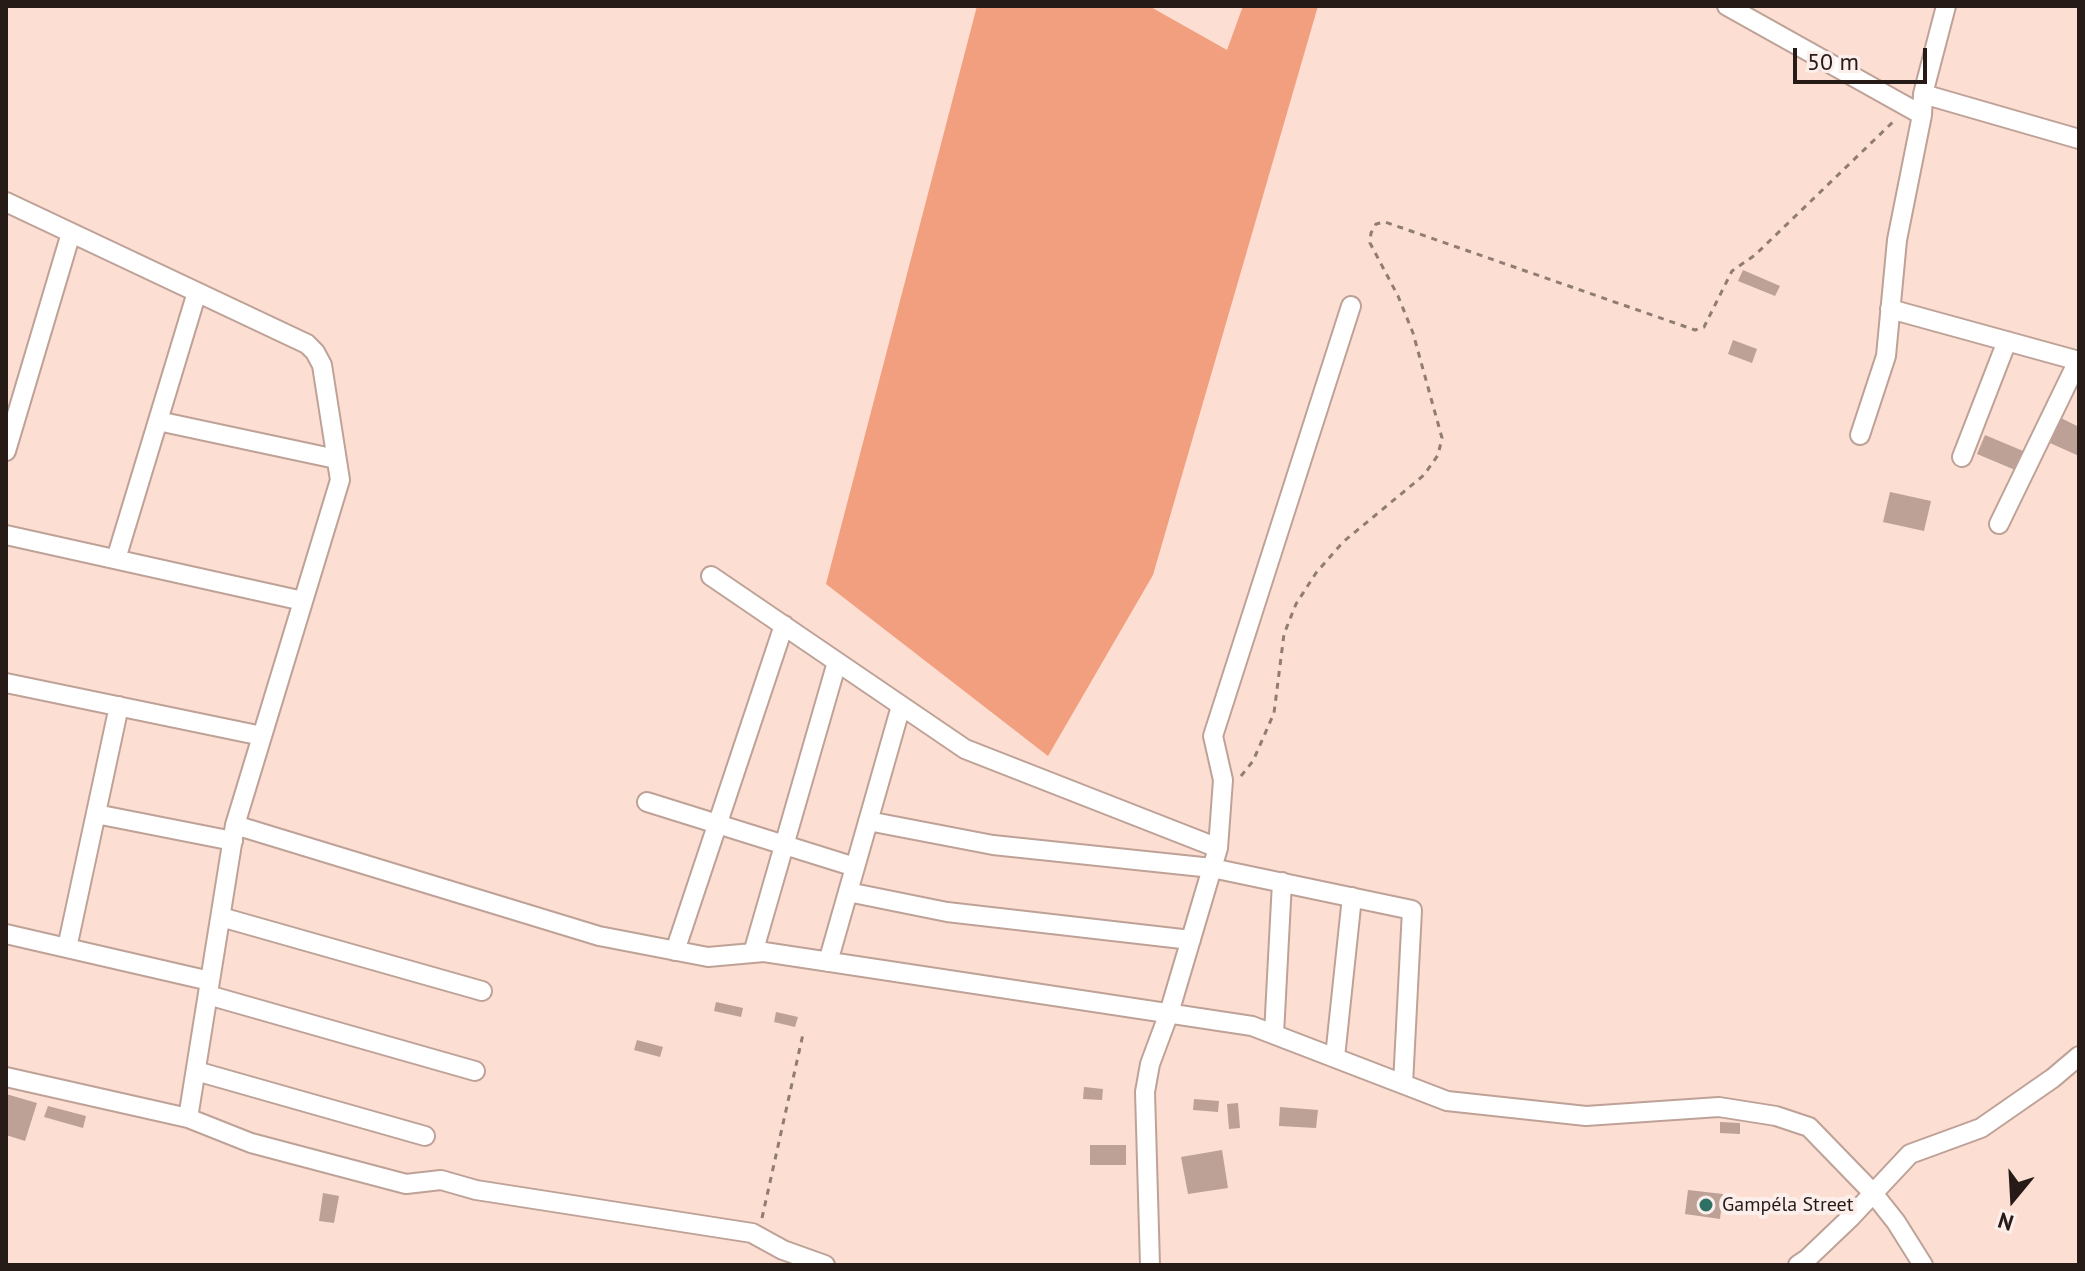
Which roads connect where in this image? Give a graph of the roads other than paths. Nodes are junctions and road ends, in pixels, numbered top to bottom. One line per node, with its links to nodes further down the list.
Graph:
1 (1727, 6): 4 (street)
2 (1946, 6): 3 (street)
3 (1923, 94): 4 (street); 5 (street)
4 (1915, 111): 10 (street)
5 (2079, 139)
6 (6, 202): 7 (street)
7 (71, 233): 8 (street); 15 (street)
8 (197, 292): 13 (street); 17 (street)
9 (1351, 306): 35 (street)
10 (1890, 309): 11 (street); 14 (street)
11 (2007, 341): 12 (street); 16 (street)
12 (2078, 361): 18 (street)
13 (158, 421): 17 (street); 20 (street)
14 (1860, 435)
15 (6, 451)
16 (1962, 457)
17 (336, 459): 22 (street)
18 (1999, 524)
19 (6, 535): 20 (street)
20 (116, 559): 22 (street)
21 (711, 576): 23 (street)
22 (303, 601): 28 (street)
23 (784, 625): 24 (street); 32 (street)
24 (837, 662): 27 (street); 34 (street)
25 (6, 683): 26 (street)
26 (119, 706): 28 (street); 30 (street)
27 (901, 706): 31 (street); 35 (street)
28 (262, 736): 33 (street)
29 (647, 802): 32 (street)
30 (96, 814): 33 (street); 44 (street)
31 (868, 821): 36 (street); 37 (street)
32 (718, 824): 34 (street); 45 (street)
33 (234, 833): 41 (street); 45 (street)
34 (784, 845): 36 (street); 46 (street)
35 (1218, 848): 37 (street)
36 (855, 867): 39 (street)
37 (1212, 868): 38 (street); 43 (street)
38 (1282, 882): 40 (street); 51 (street)
39 (848, 892): 43 (street); 47 (street)
40 (1352, 897): 53 (street); 57 (street)
41 (221, 917): 48 (street); 49 (street)
42 (6, 934): 44 (street)
43 (1191, 940): 50 (street)
44 (67, 948): 48 (street)
45 (675, 951): 46 (street)
46 (753, 953): 47 (street)
47 (828, 962): 50 (street)
48 (209, 988): 54 (street); 55 (street)
49 (482, 991)
50 (1169, 1013): 51 (street); 62 (street)
51 (1274, 1034): 53 (street)
52 (2079, 1056): 60 (street)
53 (1335, 1057): 57 (street)
54 (196, 1071): 58 (street); 59 (street)
55 (475, 1071)
56 (6, 1077): 58 (street)
57 (1403, 1084): 60 (street)
58 (188, 1118): 61 (street)
59 (425, 1136)
60 (1873, 1193): 63 (street); 64 (street)
61 (825, 1265)
62 (1150, 1265)
63 (1798, 1265)
64 (1923, 1265)

